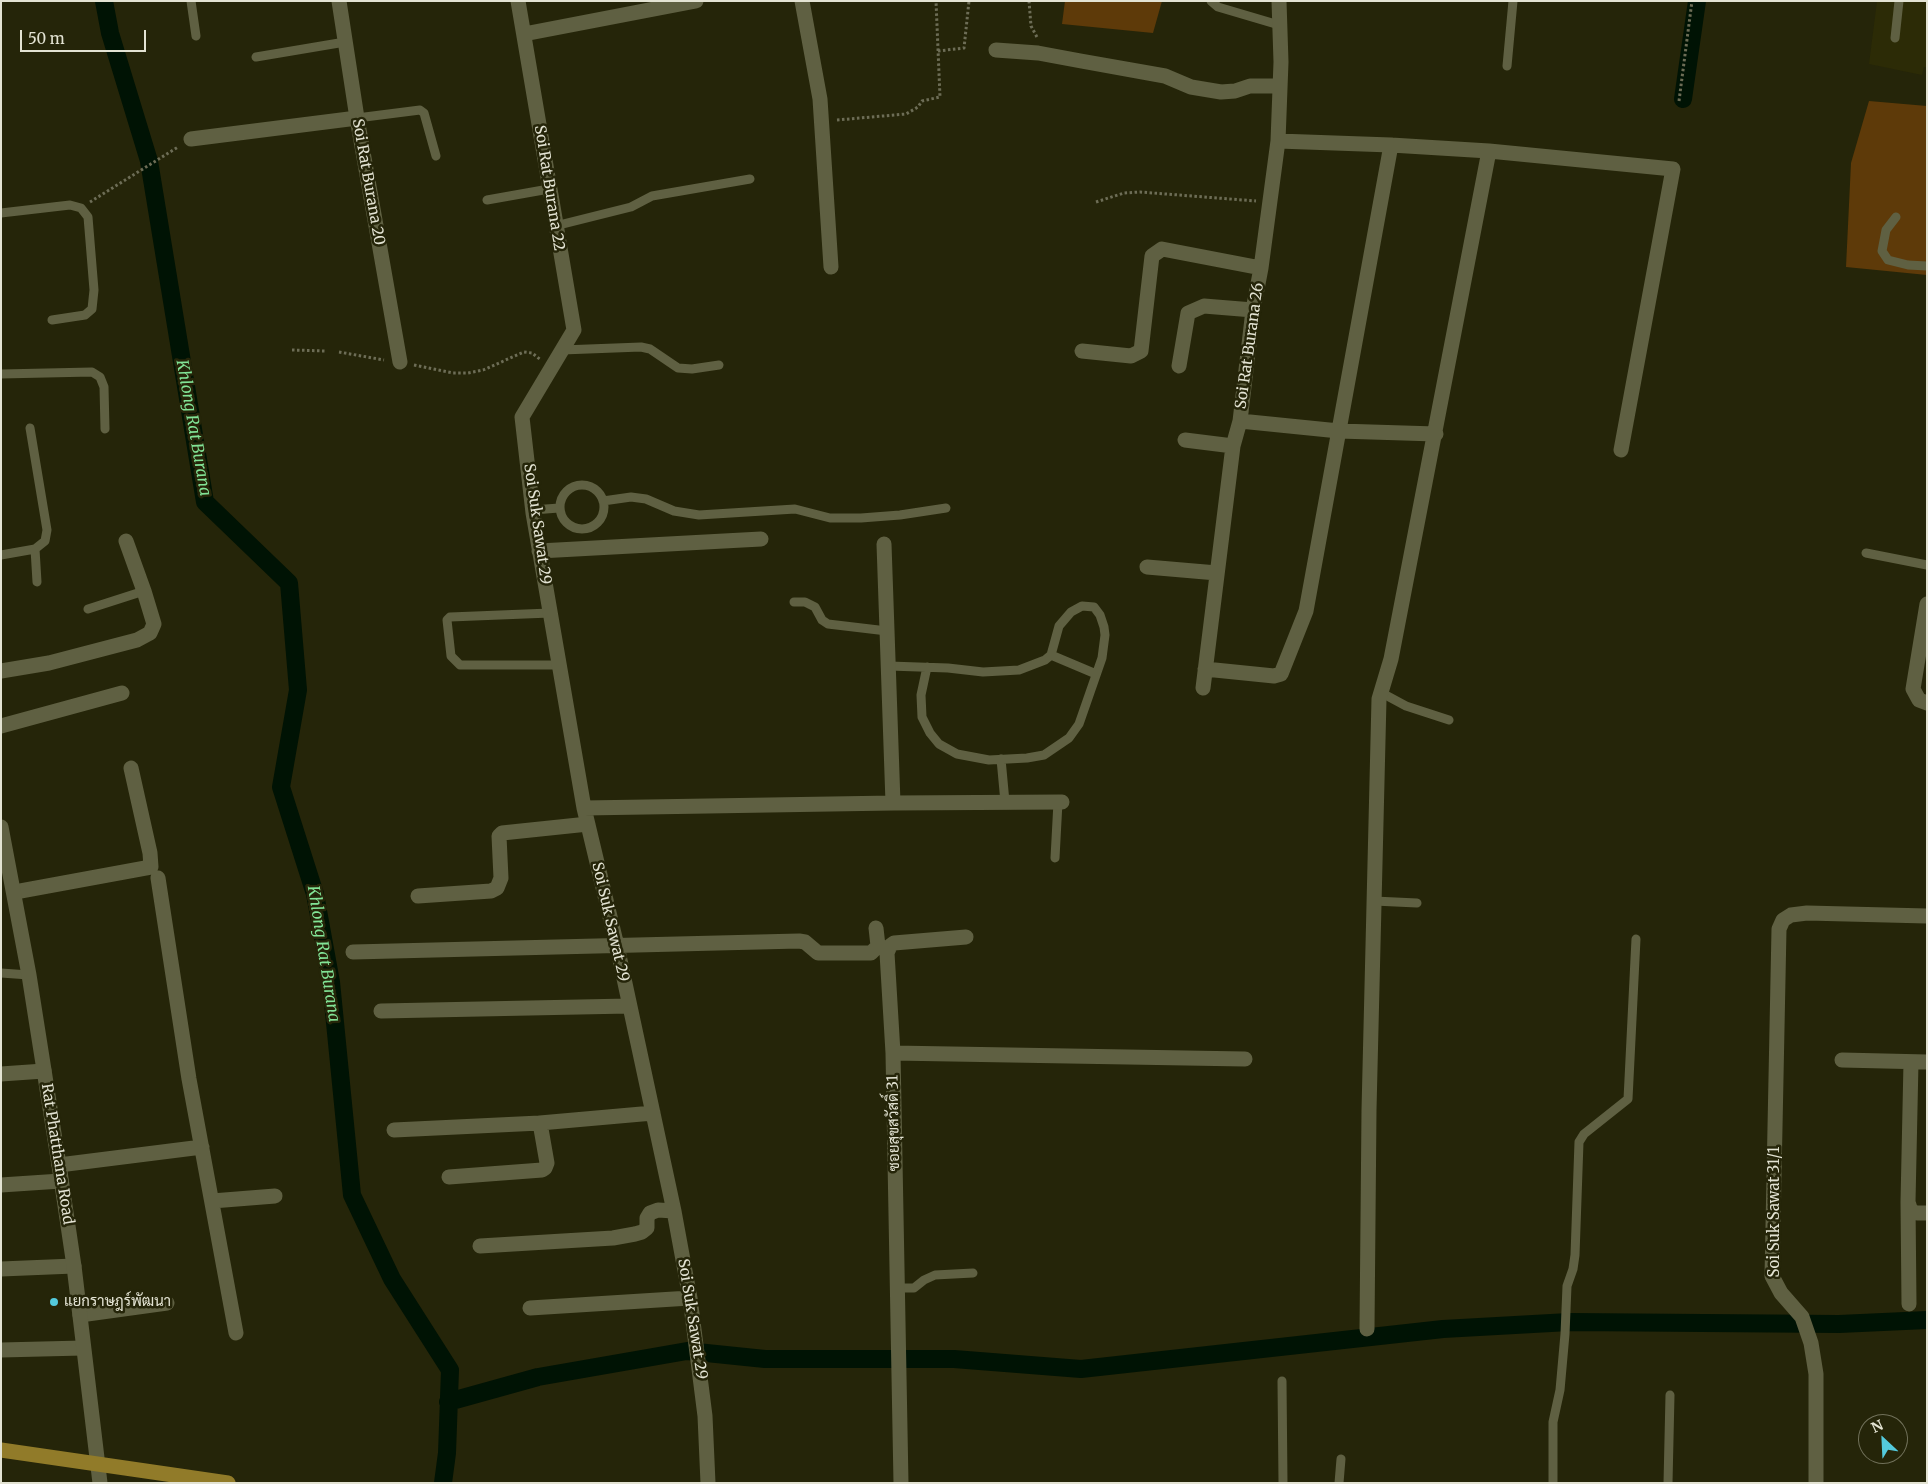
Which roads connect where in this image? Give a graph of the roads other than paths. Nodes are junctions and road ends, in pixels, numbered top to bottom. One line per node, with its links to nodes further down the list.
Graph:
1 (191, 1): 12 (lane)
2 (339, 1): 14 (street, Soi Rat Burana 20)
3 (518, 1): 11 (street, Soi Rat Burana 22)
4 (696, 1): 11 (street)
5 (802, 1): 32 (street)
6 (1211, 1): 10 (lane)
7 (1279, 1): 10 (street, Soi Rat Burana 26)
8 (1513, 1): 17 (lane)
9 (1899, 1): 13 (lane)
10 (1279, 25): 18 (street, Soi Rat Burana 26)
11 (524, 34): 26 (street, Soi Rat Burana 22)
12 (196, 36)
13 (1895, 38)
14 (345, 42): 16 (lane); 19 (street, Soi Rat Burana 20)
15 (996, 50): 18 (street)
16 (256, 57)
17 (1507, 66)
18 (1280, 86): 20 (street, Soi Rat Burana 26)
19 (357, 118): 21 (street); 24 (lane); 38 (street, Soi Rat Burana 20)
20 (1278, 141): 22 (street); 33 (street, Soi Rat Burana 26)
21 (187, 142)
22 (1391, 145): 23 (street); 46 (street)
23 (1489, 151): 47 (street); 50 (street)
24 (436, 156)
25 (750, 179): 30 (lane)
26 (549, 189): 27 (lane); 30 (street, Soi Rat Burana 22)
27 (487, 200)
28 (1, 213): 35 (lane)
29 (1896, 217): 31 (lane)
30 (555, 226): 36 (street, Soi Rat Burana 22)
31 (1927, 266)
32 (831, 267)
33 (1261, 268): 34 (street, Soi Rat Burana 26); 37 (street)
34 (1253, 310): 40 (street); 43 (street, Soi Rat Burana 26)
35 (52, 320)
36 (562, 350): 39 (lane); 41 (street, Soi Rat Burana 22)
37 (1082, 351)
38 (400, 362)
39 (719, 365)
40 (1180, 366)
41 (551, 368): 54 (street, Soi Suk Sawat 29)
42 (1, 374): 45 (lane)
43 (1240, 421): 46 (street); 49 (street, Soi Rat Burana 26)
44 (30, 428): 58 (lane)
45 (105, 429)
46 (1339, 431): 47 (street); 76 (street)
47 (1436, 434): 80 (street)
48 (1185, 440): 49 (street)
49 (1233, 446): 64 (street, Soi Rat Burana 26)
50 (1621, 450)
51 (603, 501): 52 (lane); 52 (lane); 53 (lane)
52 (559, 508): 54 (lane)
53 (946, 508)
54 (533, 510): 59 (street, Soi Suk Sawat 29)
55 (761, 539): 59 (street)
56 (126, 541): 66 (street)
57 (884, 544): 71 (street)
58 (35, 549): 61 (lane); 65 (lane)
59 (539, 551): 70 (street, Soi Suk Sawat 29)
60 (1866, 554): 62 (lane)
61 (1, 555)
62 (1927, 565)
63 (1146, 567): 64 (street)
64 (1217, 573): 76 (street, Soi Rat Burana 26)
65 (37, 582)
66 (144, 591): 69 (lane); 77 (street)
67 (794, 602): 71 (lane)
68 (1927, 604): 82 (street)
69 (88, 609)
70 (550, 614): 73 (street, Soi Suk Sawat 29); 73 (lane)
71 (887, 631): 74 (street)
72 (1051, 654): 75 (lane); 78 (lane); 78 (lane)
73 (558, 665): 90 (street, Soi Suk Sawat 29)
74 (889, 666): 75 (lane); 87 (street)
75 (927, 667): 85 (lane)
76 (1205, 669): 79 (street, Soi Rat Burana 26)
77 (1, 671)
78 (1096, 674): 85 (lane)
79 (1202, 688)
80 (1380, 692): 83 (lane); 97 (street)
81 (122, 694): 84 (street)
82 (1927, 702)
83 (1448, 720)
84 (1, 726)
85 (1001, 759): 88 (lane)
86 (131, 768): 95 (street)
87 (893, 802): 88 (street); 90 (street)
88 (1004, 802): 89 (street)
89 (1060, 802): 93 (lane)
90 (584, 808): 91 (street, Soi Suk Sawat 29)
91 (588, 824): 96 (street); 103 (street, Soi Suk Sawat 29)
92 (1, 827): 95 (street, Rat Phatthana Road)
93 (1055, 858)
94 (158, 878): 119 (street)
95 (15, 892): 106 (street, Rat Phatthana Road)
96 (418, 896)
97 (1374, 901): 98 (lane); 139 (street)
98 (1417, 904)
99 (1927, 916): 156 (street, Soi Suk Sawat 31/1)
100 (876, 928): 103 (street)
101 (966, 937): 109 (street, ซอยสุขสวัสดิ์ 31)
102 (1636, 939): 154 (lane)
103 (617, 946): 104 (street); 107 (street, Soi Suk Sawat 29)
104 (353, 952)
105 (1, 973): 106 (lane)
106 (29, 975): 114 (street, Rat Phatthana Road)
107 (628, 1006): 108 (street); 116 (street, Soi Suk Sawat 29)
108 (381, 1010)
109 (893, 1053): 110 (street); 133 (street, ซอยสุขสวัสดิ์ 31)
110 (1245, 1059)
111 (1842, 1060): 112 (street)
112 (1911, 1062): 113 (street); 126 (street)
113 (1927, 1062)
114 (44, 1071): 115 (street); 120 (street, Rat Phatthana Road)
115 (1, 1074)
116 (653, 1113): 117 (street); 127 (street, Soi Suk Sawat 29)
117 (540, 1123): 118 (street); 121 (street)
118 (394, 1130)
119 (202, 1147): 120 (street); 125 (street)
120 (59, 1165): 122 (street, Rat Phatthana Road)
121 (450, 1177)
122 (61, 1181): 123 (street); 130 (street, Rat Phatthana Road)
123 (1, 1186)
124 (275, 1196): 125 (street)
125 (212, 1202): 140 (street)
126 (1908, 1202): 128 (street); 136 (street)
127 (674, 1211): 129 (street); 134 (street, Soi Suk Sawat 29)
128 (1927, 1213)
129 (480, 1246)
130 (74, 1266): 131 (street); 138 (street, Rat Phatthana Road)
131 (1, 1269)
132 (973, 1273): 133 (lane)
133 (897, 1288): 151 (street, ซอยสุขสวัสดิ์ 31)
134 (690, 1298): 137 (street); 150 (street, Soi Suk Sawat 29)
135 (167, 1303): 138 (street)
136 (1909, 1304)
137 (530, 1308)
138 (80, 1315): 141 (street, Rat Phatthana Road)
139 (1367, 1329)
140 (236, 1333)
141 (83, 1348): 142 (street); 147 (street, Rat Phatthana Road)
142 (1, 1350)
143 (1282, 1381): 152 (lane)
144 (1670, 1395): 155 (lane)
145 (1, 1450): 147 (main road)
146 (1341, 1458): 153 (lane)
147 (98, 1464): 148 (street, Rat Phatthana Road); 149 (main road)
148 (100, 1483)
149 (228, 1483)
150 (708, 1483)
151 (901, 1483)
152 (1282, 1483)
153 (1339, 1483)
154 (1553, 1483)
155 (1668, 1483)
156 (1816, 1483)

